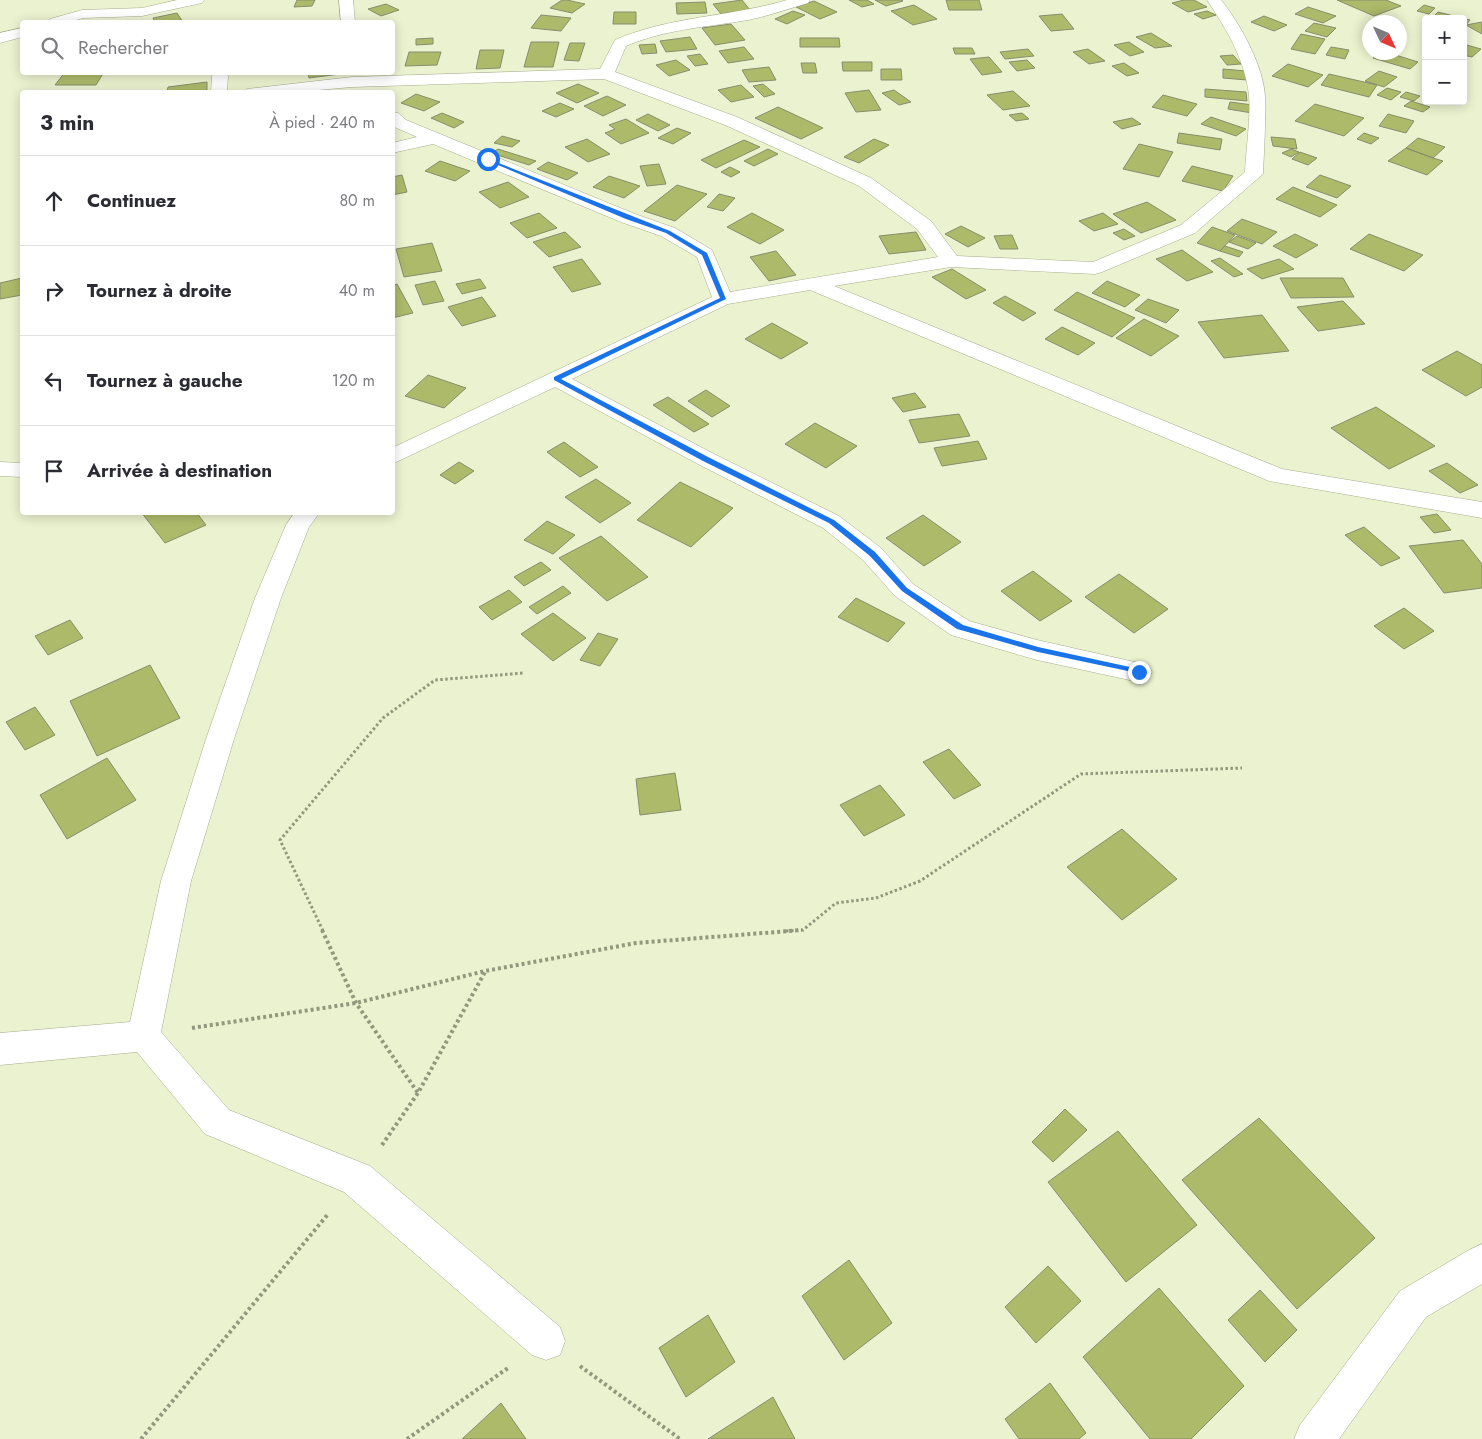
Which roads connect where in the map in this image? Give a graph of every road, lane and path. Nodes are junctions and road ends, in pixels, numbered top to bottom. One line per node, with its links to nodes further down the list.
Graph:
1 (197, 0): 5 (street)
2 (346, 0): 6 (street)
3 (803, 0): 9 (street)
4 (1214, 0): 17 (street)
5 (62, 20)
6 (348, 20)
7 (20, 33): 8 (street)
8 (0, 38)
9 (606, 74): 11 (street); 17 (street)
10 (220, 76): 12 (street)
11 (356, 82): 13 (street)
12 (219, 90)
13 (274, 90)
14 (395, 120): 15 (street)
15 (435, 138): 16 (street); 19 (street)
16 (395, 147)
17 (951, 261): 18 (street)
18 (811, 284): 19 (street); 24 (street)
19 (723, 299): 20 (street)
20 (556, 379): 21 (street); 26 (street)
21 (395, 455)
22 (0, 469): 23 (street)
23 (20, 470)
24 (1482, 510)
25 (306, 515): 31 (street)
26 (1139, 672)
27 (524, 673): 30 (path)
28 (1242, 768): 29 (path)
29 (485, 971): 30 (path); 33 (path)
30 (356, 1003): 31 (path); 33 (path)
31 (144, 1036): 32 (street); 34 (street)
32 (0, 1049)
33 (418, 1094): 34 (path)
34 (357, 1179): 36 (street); 37 (path)
35 (1482, 1262): 40 (street)
36 (546, 1341): 38 (path); 39 (path)
37 (141, 1439)
38 (406, 1439)
39 (680, 1439)
40 (1314, 1439)

